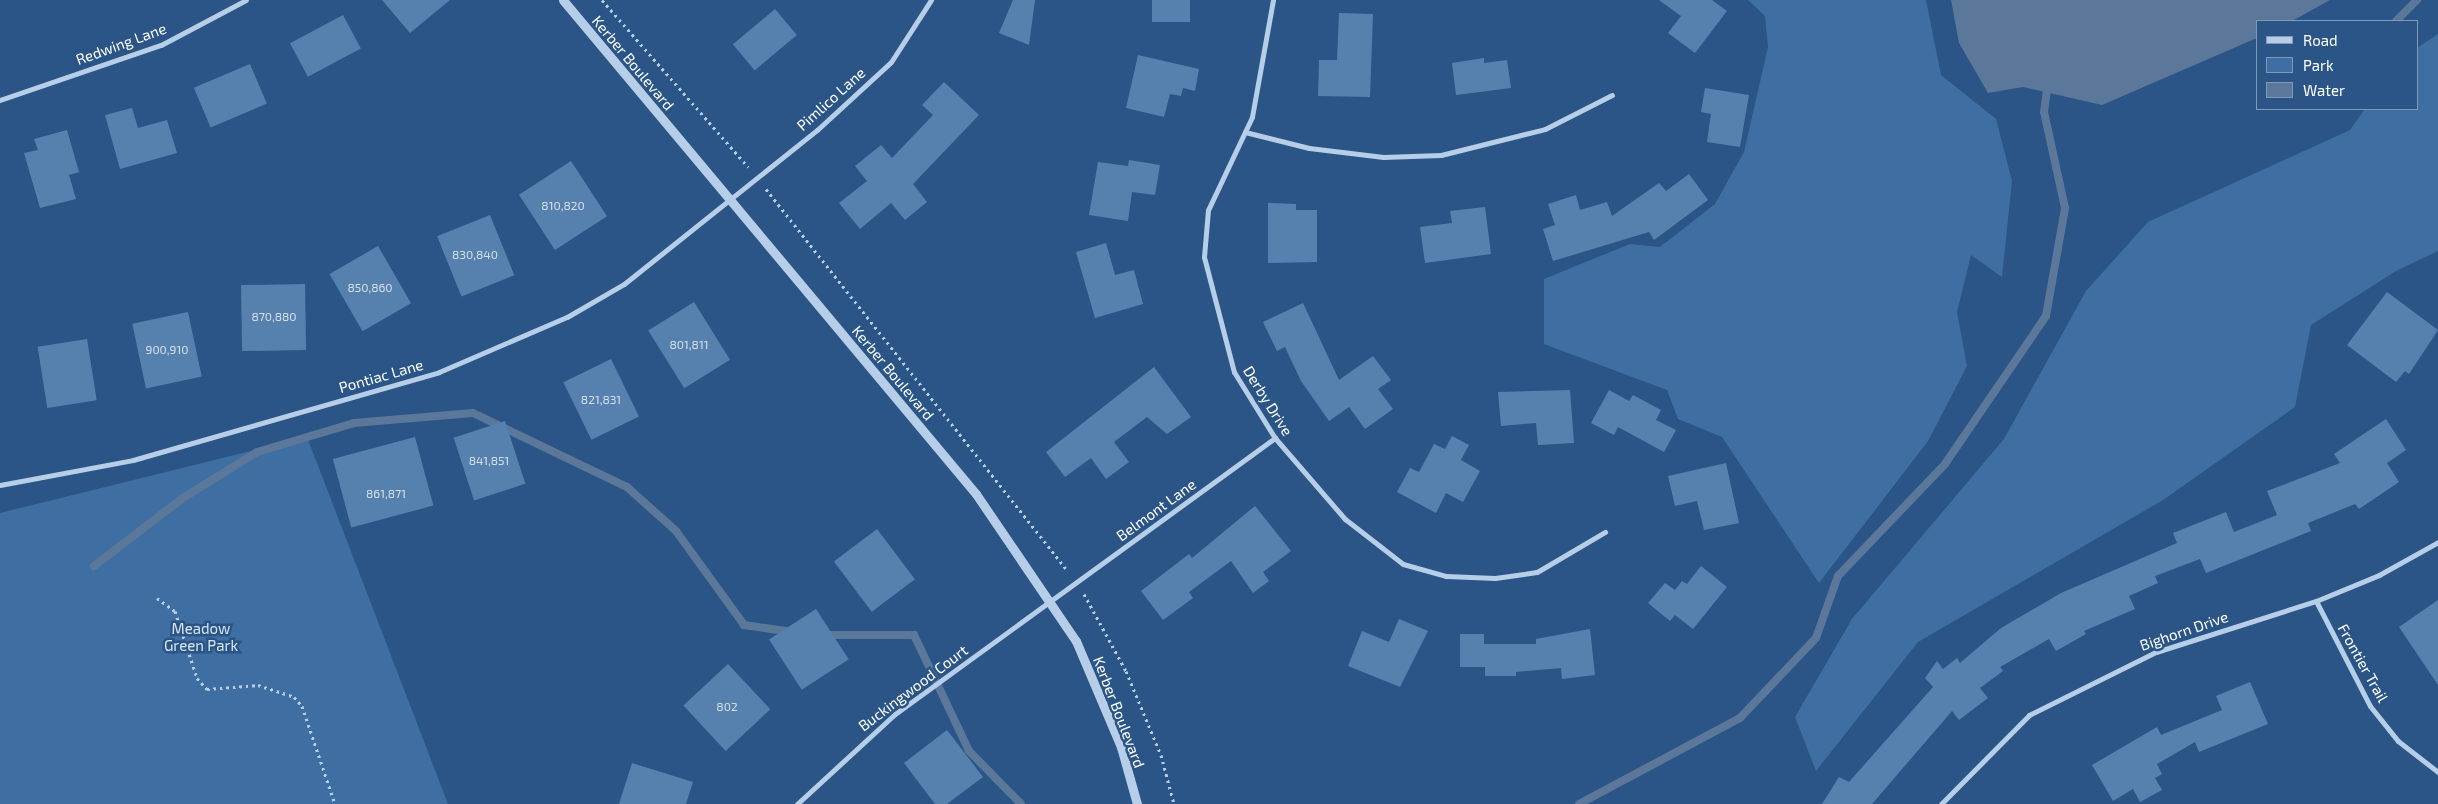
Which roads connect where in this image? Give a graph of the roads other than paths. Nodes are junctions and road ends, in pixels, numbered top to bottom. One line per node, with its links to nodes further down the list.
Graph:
1 (246, 0): 6 (street, Redwing Lane)
2 (563, 0): 8 (street, Kerber Boulevard)
3 (931, 0): 8 (street, Pimlico Lane)
4 (1273, 0): 7 (street, Derby Drive)
5 (1612, 95): 7 (street)
6 (0, 100)
7 (1245, 132): 9 (street, Derby Drive)
8 (730, 200): 10 (street, Pontiac Lane); 14 (street, Kerber Boulevard)
9 (1275, 438): 11 (street, Derby Drive); 14 (street, Belmont Lane)
10 (0, 485)
11 (1606, 532)
12 (2438, 542): 13 (street, Bighorn Drive)
13 (2316, 601): 15 (street, Frontier Trail); 18 (street, Bighorn Drive)
14 (1052, 602): 16 (street, Buckingwood Court); 17 (street, Kerber Boulevard)
15 (2438, 772)
16 (797, 804)
17 (1137, 804)
18 (1941, 804)

